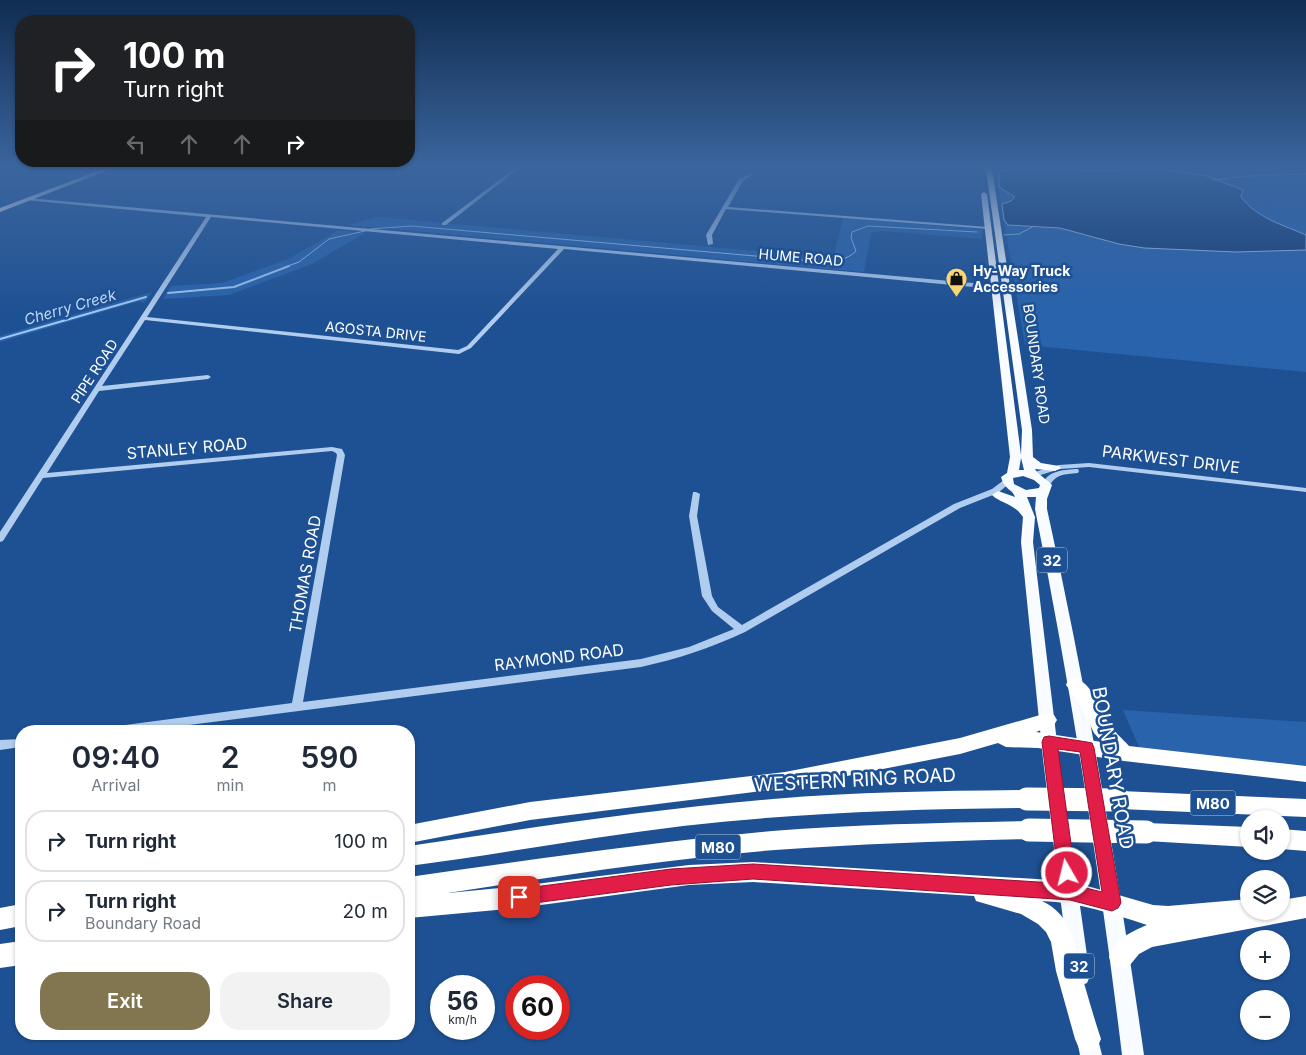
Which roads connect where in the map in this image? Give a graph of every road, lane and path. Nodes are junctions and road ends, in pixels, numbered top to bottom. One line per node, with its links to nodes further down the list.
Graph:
1 (208, 218): 15 (street, PIPE ROAD)
2 (235, 218): 11 (street, HUME ROAD)
3 (452, 218): 8 (street)
4 (720, 218): 12 (street)
5 (860, 218): 9 (street)
6 (987, 218): 9 (main road, BOUNDARY ROAD)
7 (996, 218): 10 (main road, BOUNDARY ROAD)
8 (444, 224)
9 (988, 228): 10 (main road); 14 (main road, BOUNDARY ROAD)
10 (997, 229): 14 (main road, BOUNDARY ROAD)
11 (377, 231): 13 (street, HUME ROAD)
12 (710, 244)
13 (562, 248): 14 (street, HUME ROAD); 15 (street, AGOSTA DRIVE)
14 (1000, 288): 19 (main road, BOUNDARY ROAD); 23 (main road, BOUNDARY ROAD)
15 (143, 318): 17 (street, PIPE ROAD)
16 (208, 377): 17 (street)
17 (97, 389): 22 (street, PIPE ROAD)
18 (335, 450): 22 (street, STANLEY ROAD); 36 (street, THOMAS ROAD)
19 (1027, 458): 20 (main road); 21 (main road, BOUNDARY ROAD)
20 (1055, 468): 21 (street, PARKWEST DRIVE); 24 (street, PARKWEST DRIVE)
21 (1033, 475): 23 (main road); 25 (main road)
22 (41, 476): 33 (street, PIPE ROAD)
23 (1010, 478): 27 (main road, 32); 31 (street, RAYMOND ROAD)
24 (1211, 481): 25 (street, PARKWEST DRIVE); 26 (street, PARKWEST DRIVE); 29 (street, PARKWEST DRIVE)
25 (1045, 488): 27 (main road); 35 (main road, BOUNDARY ROAD / 32)
26 (1306, 490)
27 (1018, 491): 30 (street, RAYMOND ROAD); 32 (main road, 32)
28 (696, 494): 34 (street)
29 (1306, 495)
30 (998, 496): 31 (street, RAYMOND ROAD); 32 (main road)
31 (975, 499): 34 (street, RAYMOND ROAD)
32 (1029, 517): 37 (main road, 32)
33 (0, 539)
34 (741, 630): 36 (street, RAYMOND ROAD)
35 (1075, 685): 43 (main road, BOUNDARY ROAD / 32); 44 (highway)
36 (297, 707): 38 (street, RAYMOND ROAD)
37 (1047, 720): 39 (main road, 32); 42 (highway)
38 (157, 725)
39 (1049, 742): 42 (highway); 43 (highway); 54 (main road, 32)
40 (15, 744): 41 (street)
41 (0, 745)
42 (960, 746): 47 (highway)
43 (1087, 748): 44 (highway); 55 (main road, BOUNDARY ROAD / 32)
44 (1124, 752): 45 (highway)
45 (1306, 774)
46 (1306, 808): 51 (highway, WESTERN RING ROAD / M80, bridge)
47 (415, 833)
48 (1240, 837): 53 (highway, M80, bridge)
49 (1290, 840): 50 (highway)
50 (1306, 841)
51 (415, 855)
52 (950, 886): 54 (highway); 57 (highway); 67 (highway)
53 (415, 887)
54 (1070, 892): 55 (highway); 67 (main road, 32)
55 (1112, 903): 60 (highway); 66 (main road, BOUNDARY ROAD / 32)
56 (1306, 906): 58 (highway); 59 (highway)
57 (415, 907)
58 (1290, 907)
59 (1290, 909)
60 (1240, 911)
61 (15, 916): 62 (highway)
62 (0, 919)
63 (1240, 919): 66 (highway)
64 (15, 954): 65 (highway)
65 (0, 956)
66 (1121, 957): 68 (main road, BOUNDARY ROAD / 32)
67 (1089, 1047)
68 (1133, 1055)

